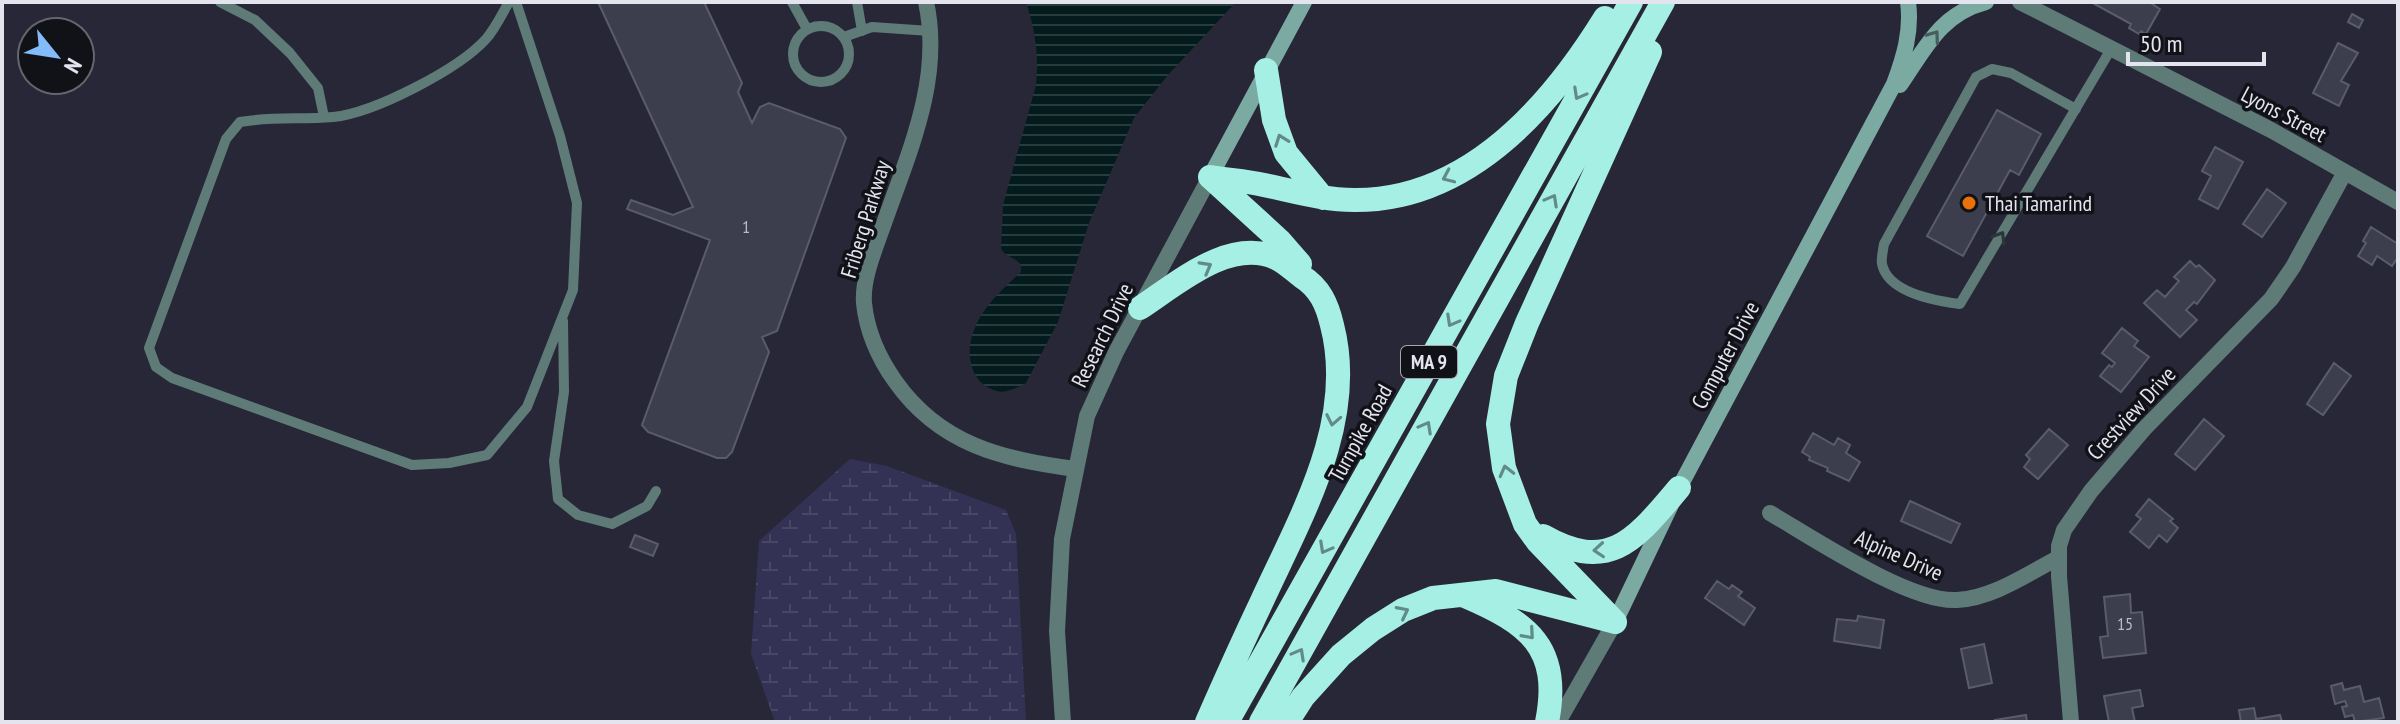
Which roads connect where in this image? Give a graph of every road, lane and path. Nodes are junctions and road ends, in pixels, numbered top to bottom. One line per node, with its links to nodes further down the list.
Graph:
1 (220, 2): 21 (lane)
2 (509, 2): 21 (lane)
3 (516, 2): 29 (lane)
4 (792, 2): 14 (lane)
5 (857, 2): 15 (lane)
6 (926, 2): 16 (street, Friberg Parkway)
7 (1304, 2): 19 (street, Research Drive)
8 (1614, 2): 25 (highway, one-way to 25)
9 (1631, 2): 40 (highway, Turnpike Road / MA 9, one-way to 40)
10 (1908, 2): 22 (street, Computer Drive)
11 (1986, 2): 22 (street, one-way to 11)
12 (2020, 2): 18 (street, Lyons Street)
13 (1660, 7): 34 (highway, one-way to 13); 41 (highway, MA 9, one-way to 13)
14 (807, 29): 17 (lane); 17 (lane)
15 (862, 31): 16 (lane); 17 (lane)
16 (930, 31): 30 (street, Friberg Parkway)
17 (844, 37)
18 (2111, 49): 20 (lane); 23 (street, Lyons Street)
19 (1266, 70): 24 (street, Research Drive); 25 (highway, one-way to 19)
20 (2076, 109): 20 (lane, one-way to 20)
21 (324, 117): 29 (lane)
22 (1874, 123): 31 (street, Computer Drive)
23 (2345, 172): 26 (street, Lyons Street); 35 (street, Crestview Drive)
24 (1210, 177): 25 (highway); 27 (highway); 28 (street, Research Drive)
25 (1323, 198)
26 (2398, 202)
27 (1315, 285): 28 (highway, one-way to 27); 39 (highway, one-way to 39)
28 (1140, 308): 30 (street, Research Drive)
29 (563, 315): 32 (lane)
30 (1075, 469): 38 (street, Research Drive)
31 (1679, 488): 34 (highway, one-way to 34); 37 (street, Computer Drive)
32 (656, 491)
33 (1770, 513): 35 (street, Alpine Drive)
34 (1525, 524): 37 (highway)
35 (2058, 558): 45 (street, Crestview Drive)
36 (1463, 595): 37 (highway); 42 (highway, one-way to 36); 43 (highway, one-way to 43)
37 (1615, 622): 44 (street, Computer Drive)
38 (1063, 722)
39 (1207, 722)
40 (1227, 722)
41 (1261, 722)
42 (1287, 722)
43 (1547, 722)
44 (1558, 722)
45 (2071, 722)

